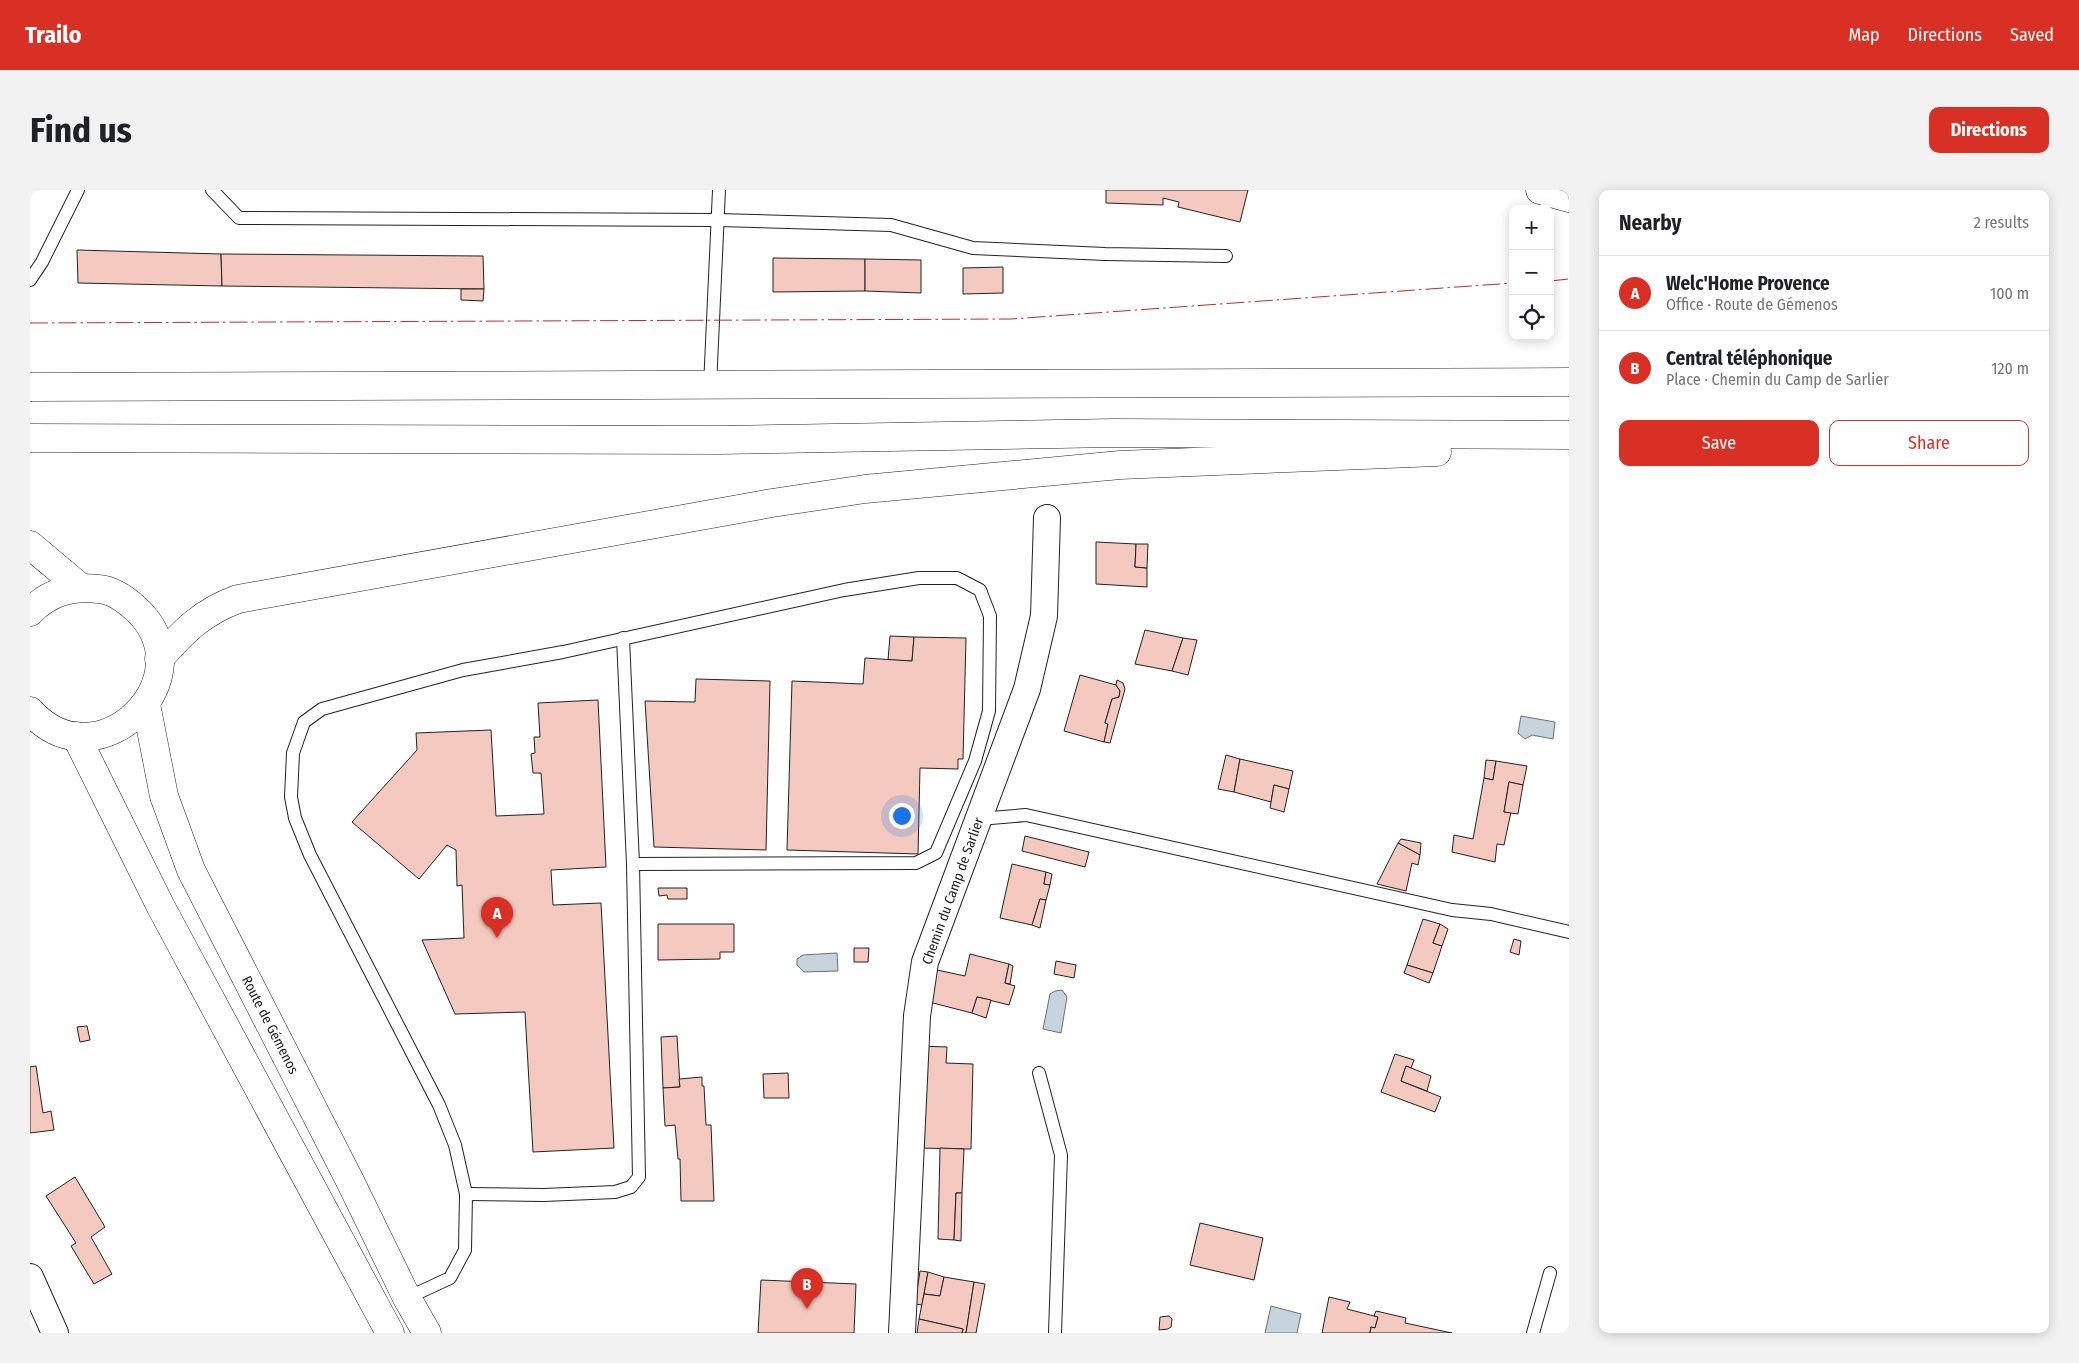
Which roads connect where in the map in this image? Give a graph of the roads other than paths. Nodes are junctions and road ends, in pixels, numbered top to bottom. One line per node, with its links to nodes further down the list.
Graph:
1 (78, 190): 8 (lane)
2 (212, 190): 6 (lane)
3 (719, 190): 6 (lane)
4 (1540, 190): 5 (main road)
5 (1569, 198)
6 (718, 220): 7 (lane); 10 (lane)
7 (1226, 256)
8 (30, 280)
9 (1569, 382): 10 (main road)
10 (710, 386): 11 (main road)
11 (30, 387)
12 (1569, 435): 13 (main road)
13 (30, 438)
14 (1569, 447): 20 (main road)
15 (1047, 518): 24 (street, Chemin du Camp de Sarlier)
16 (30, 545): 17 (main road)
17 (80, 587): 18 (main road); 20 (main road)
18 (30, 612)
19 (623, 638): 25 (lane); 25 (lane); 28 (lane)
20 (160, 659): 21 (main road)
21 (146, 704): 23 (main road); 31 (main road, Route de Gémenos)
22 (30, 711): 23 (main road)
23 (76, 736): 33 (main road)
24 (979, 820): 26 (lane); 35 (street, Chemin du Camp de Sarlier)
25 (633, 864): 28 (lane)
26 (1569, 932)
27 (1039, 1073): 36 (lane)
28 (466, 1194): 31 (lane)
29 (1550, 1273): 37 (lane)
30 (30, 1276): 32 (street)
31 (407, 1298): 34 (main road, Route de Gémenos)
32 (55, 1333)
33 (390, 1333)
34 (427, 1333)
35 (902, 1333)
36 (1056, 1333)
37 (1533, 1333)

